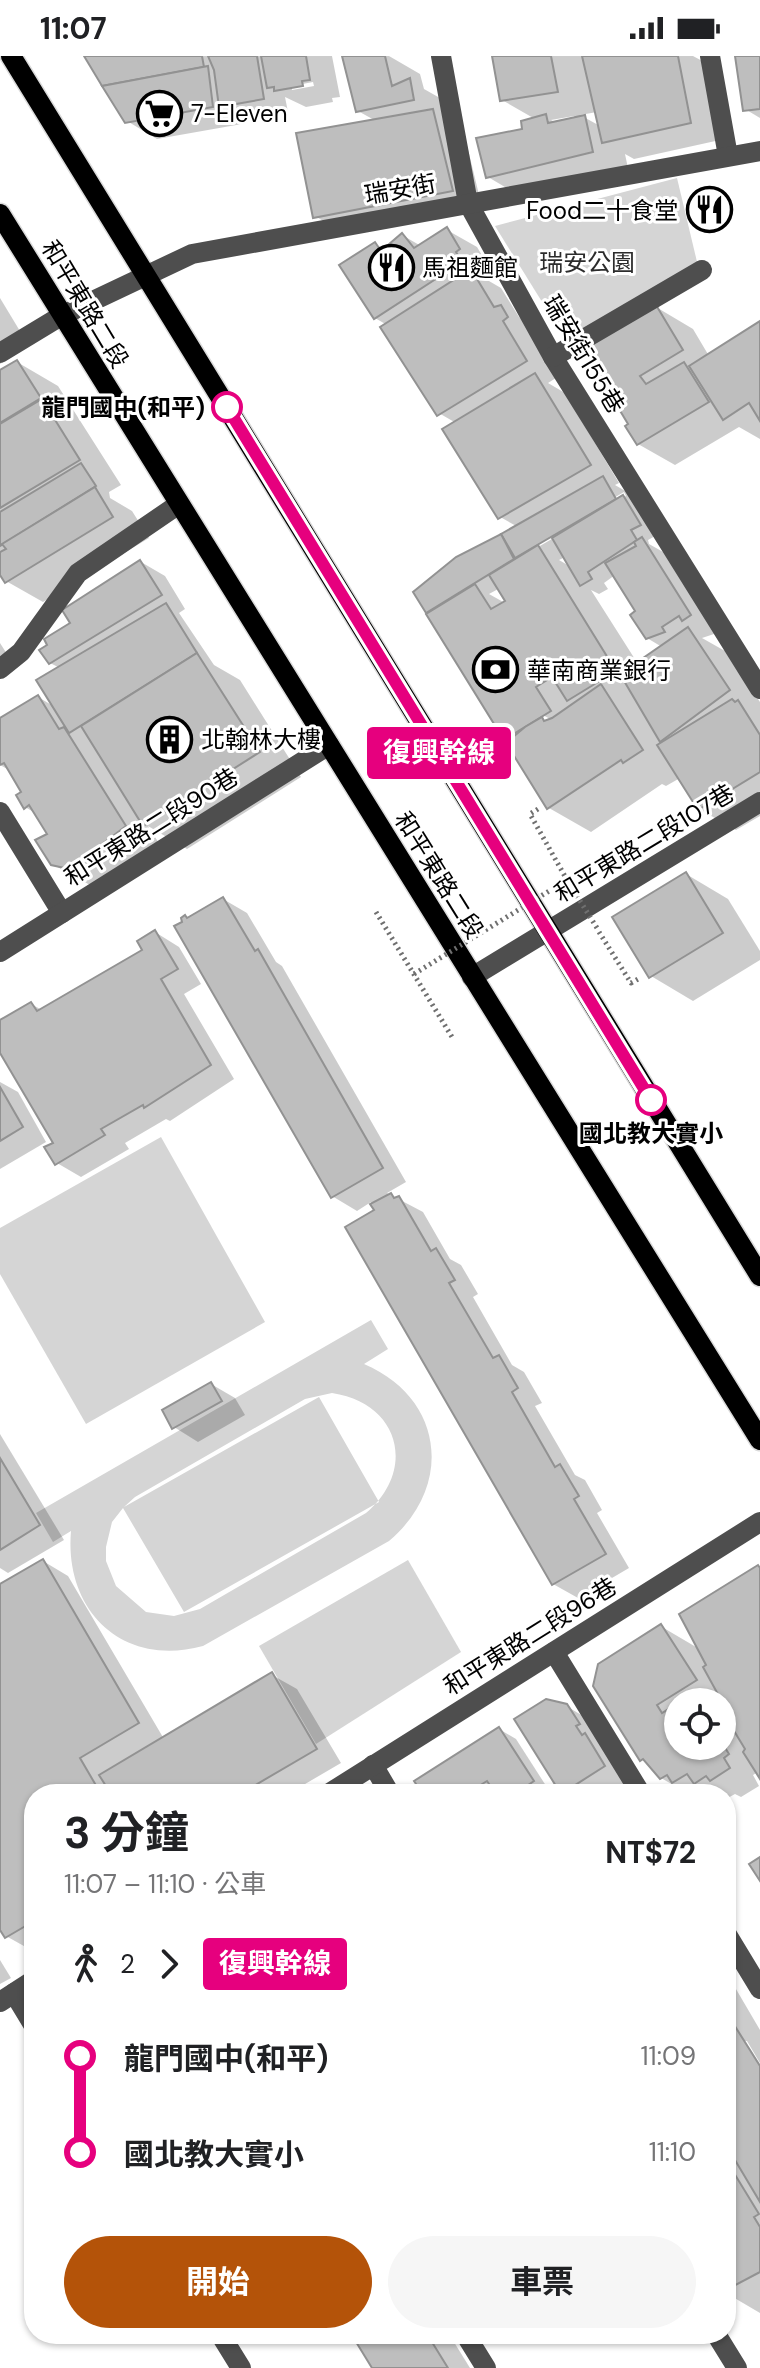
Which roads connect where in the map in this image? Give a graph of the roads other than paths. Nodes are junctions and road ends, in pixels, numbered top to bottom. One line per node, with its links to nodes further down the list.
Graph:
1 (11, 56): 9 (main road)
2 (441, 56): 6 (street, 瑞安街155巷)
3 (710, 56): 5 (street)
4 (760, 151): 5 (street, 瑞安街)
5 (728, 156): 6 (street, 瑞安街)
6 (468, 203): 9 (street, 瑞安街); 12 (street, 瑞安街155巷)
7 (0, 214): 10 (main road, 和平東路二段)
8 (702, 270): 12 (street)
9 (146, 275): 10 (street, 瑞安街); 20 (main road)
10 (61, 316): 11 (street, 瑞安街); 13 (main road, 和平東路二段)
11 (0, 353)
12 (553, 357): 15 (street, 瑞安街155巷)
13 (179, 504): 14 (street); 16 (main road, 和平東路二段)
14 (0, 669)
15 (760, 689)
16 (329, 745): 19 (street, 和平東路二段90巷); 22 (main road, 和平東路二段)
17 (760, 802): 20 (street, 和平東路二段107巷)
18 (0, 812): 19 (street)
19 (62, 913): 21 (street, 和平東路二段90巷)
20 (548, 931): 22 (street, 和平東路二段107巷); 23 (main road)
21 (0, 952)
22 (472, 977): 24 (main road, 和平東路二段)
23 (760, 1276)
24 (760, 1440)
25 (760, 1522): 26 (street, 和平東路二段96巷)
26 (554, 1652): 27 (street, 和平東路二段96巷); 30 (street)
27 (373, 1765): 28 (street, 和平東路二段96巷); 29 (street)
28 (344, 1784)
29 (384, 1784)
30 (635, 1784)
31 (736, 1949): 33 (street)
32 (24, 1986): 34 (street)
33 (760, 1989)
34 (7, 1997): 35 (street)
35 (24, 2015)
36 (226, 2344): 39 (street)
37 (471, 2344): 40 (street)
38 (722, 2344): 41 (street)
39 (241, 2368)
40 (486, 2368)
41 (737, 2368)

